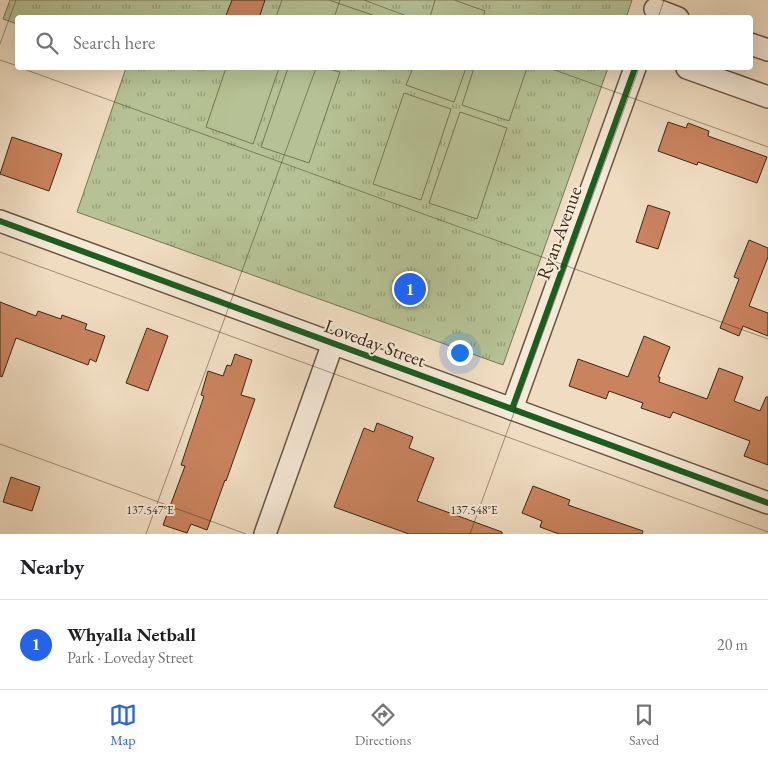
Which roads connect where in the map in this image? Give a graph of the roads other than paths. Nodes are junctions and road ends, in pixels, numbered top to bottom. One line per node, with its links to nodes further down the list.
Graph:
1 (656, 9): 2 (street)
2 (671, 15)
3 (753, 45): 4 (street)
4 (768, 50)
5 (634, 70): 10 (street, Ryan Avenue)
6 (693, 70): 7 (street)
7 (768, 97)
8 (0, 221): 9 (street, Loveday Street)
9 (333, 343): 10 (street, Loveday Street); 12 (street)
10 (512, 409): 11 (street, Loveday Street)
11 (768, 503)
12 (265, 534)

